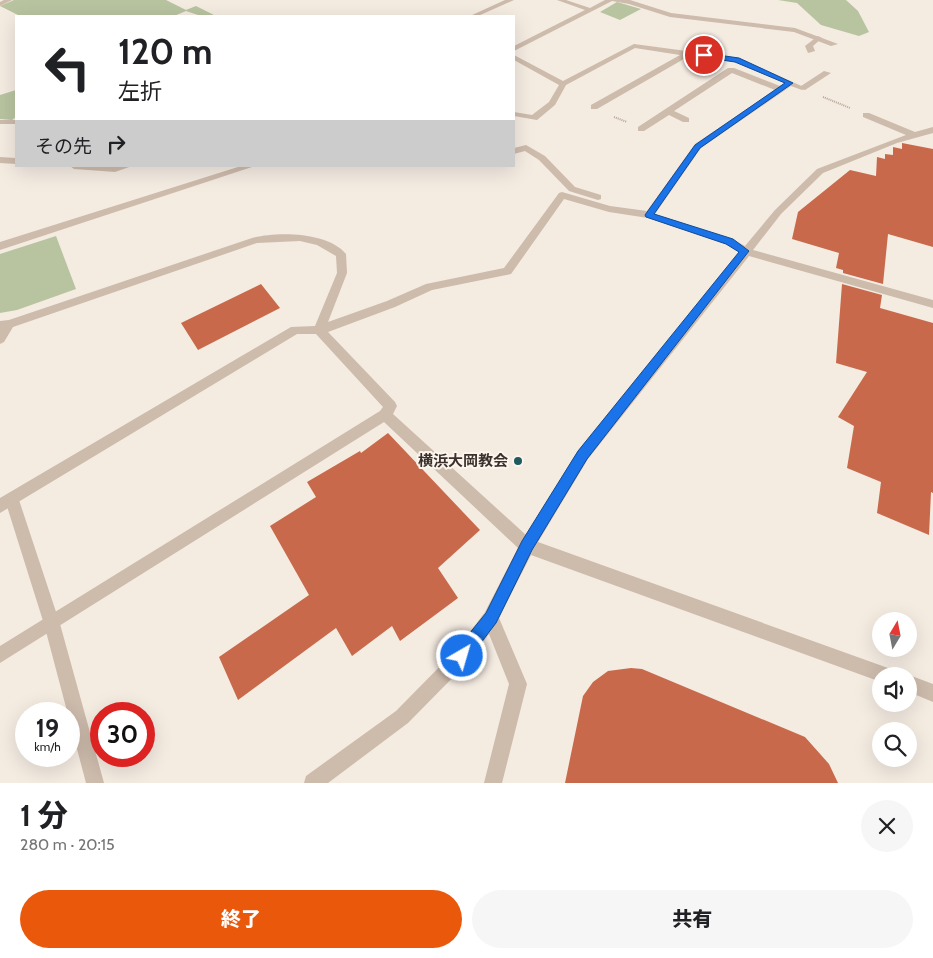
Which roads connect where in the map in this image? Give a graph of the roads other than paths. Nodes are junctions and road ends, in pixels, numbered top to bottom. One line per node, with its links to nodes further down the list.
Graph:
1 (9, 0): 6 (street)
2 (511, 0): 8 (street)
3 (560, 0): 7 (street)
4 (610, 0): 7 (street)
5 (615, 0): 9 (street)
6 (0, 4)
7 (590, 10): 11 (street)
8 (475, 15)
9 (818, 38): 10 (street); 12 (street)
10 (834, 44)
11 (515, 48)
12 (811, 51)
13 (688, 53): 16 (street); 17 (street); 19 (street)
14 (515, 58): 17 (street)
15 (827, 73): 16 (street)
16 (790, 83): 18 (street)
17 (563, 84): 21 (street)
18 (781, 90): 20 (street); 29 (street)
19 (594, 107)
20 (668, 111): 23 (street); 26 (street)
21 (515, 114)
22 (866, 115): 30 (street)
23 (686, 120)
24 (0, 122): 25 (street)
25 (15, 122)
26 (641, 129)
27 (703, 129): 29 (street)
28 (933, 130): 30 (street)
29 (715, 134): 37 (street)
30 (914, 136): 39 (street)
31 (515, 151): 37 (street)
32 (0, 160): 33 (street)
33 (15, 161)
34 (88, 167): 35 (street)
35 (124, 167)
36 (248, 167): 38 (street)
37 (649, 215): 39 (street); 42 (street)
38 (0, 246)
39 (745, 251): 40 (street); 46 (street)
40 (933, 304)
41 (4, 325): 42 (street); 43 (street)
42 (319, 330): 44 (street); 45 (street)
43 (0, 339)
44 (385, 416): 46 (street); 48 (street)
45 (6, 503): 48 (street)
46 (527, 546): 47 (street); 50 (street)
47 (491, 618): 54 (street); 55 (street)
48 (52, 624): 49 (street); 53 (street)
49 (0, 655)
50 (872, 670)
51 (917, 687): 52 (street)
52 (933, 693)
53 (95, 783)
54 (313, 783)
55 (493, 783)

